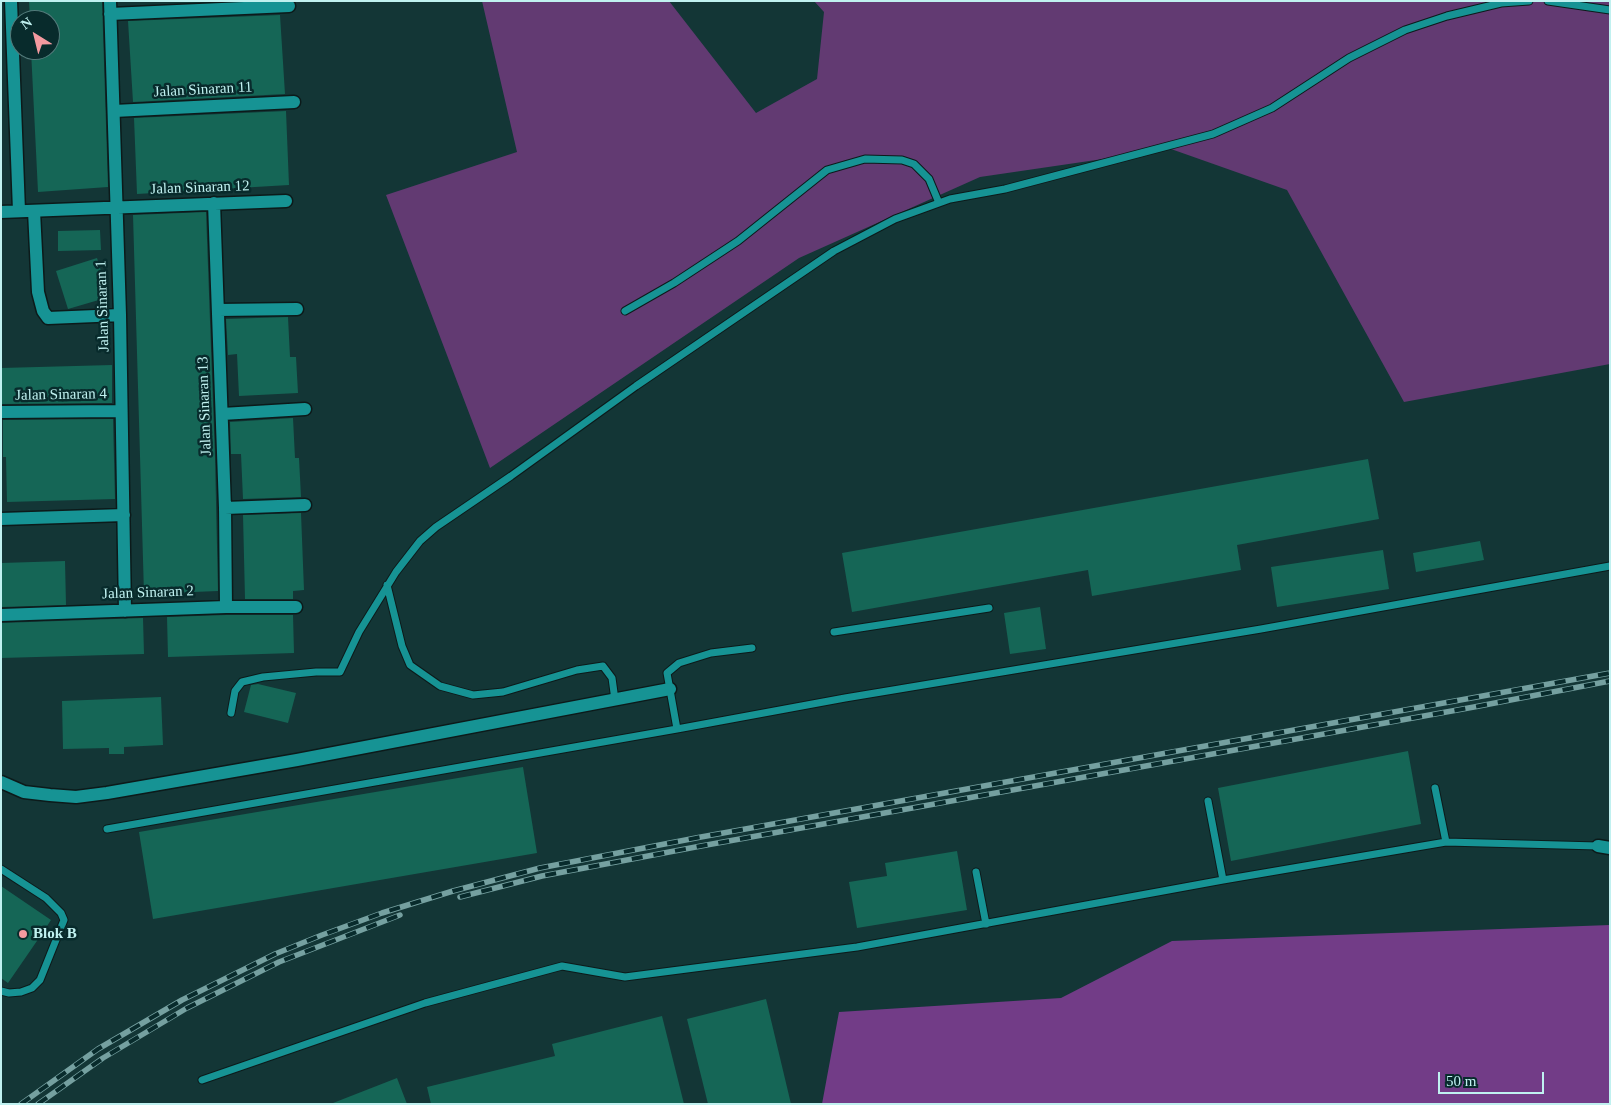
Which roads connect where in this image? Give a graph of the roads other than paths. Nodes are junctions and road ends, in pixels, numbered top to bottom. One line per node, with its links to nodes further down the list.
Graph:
1 (11, 1): 13 (street)
2 (1529, 1): 11 (lane)
3 (1548, 1): 6 (lane)
4 (289, 6): 5 (street)
5 (110, 8): 8 (street, Jalan Sinaran 1)
6 (1610, 10)
7 (294, 102): 8 (street, Jalan Sinaran 11)
8 (114, 111): 12 (street, Jalan Sinaran 1)
9 (286, 201): 10 (street, Jalan Sinaran 12)
10 (214, 203): 12 (street, Jalan Sinaran 12); 17 (street, Jalan Sinaran 13)
11 (940, 203): 18 (lane); 29 (lane)
12 (116, 207): 14 (street, Jalan Sinaran 12); 19 (street, Jalan Sinaran 1)
13 (18, 211): 14 (street, Jalan Sinaran 12); 15 (street, Jalan Sinaran 12)
14 (34, 211): 19 (street)
15 (1, 212)
16 (297, 308): 17 (street)
17 (218, 310): 23 (street, Jalan Sinaran 13)
18 (625, 310)
19 (120, 315): 21 (street, Jalan Sinaran 1)
20 (305, 409): 23 (street)
21 (121, 411): 22 (street, Jalan Sinaran 4); 26 (street, Jalan Sinaran 1)
22 (1, 412)
23 (222, 414): 25 (street, Jalan Sinaran 13)
24 (305, 505): 25 (street)
25 (225, 508): 30 (street, Jalan Sinaran 13)
26 (124, 515): 27 (street); 33 (street, Jalan Sinaran 1)
27 (1, 519)
28 (1610, 566): 40 (lane)
29 (387, 585): 38 (lane); 39 (lane)
30 (226, 607): 31 (street, Jalan Sinaran 2); 33 (street, Jalan Sinaran 2)
31 (296, 607)
32 (989, 608): 35 (lane)
33 (125, 611): 34 (street, Jalan Sinaran 2)
34 (1, 615)
35 (834, 632)
36 (752, 648): 37 (lane)
37 (670, 689): 38 (street); 40 (lane)
38 (615, 700): 41 (street)
39 (231, 713)
40 (677, 728): 44 (lane)
41 (1, 782)
42 (1436, 788): 45 (lane)
43 (1208, 801): 49 (lane)
44 (106, 829)
45 (1446, 842): 46 (lane); 49 (lane)
46 (1606, 846)
47 (1, 869): 51 (lane)
48 (976, 872): 50 (lane)
49 (1223, 880): 50 (lane)
50 (986, 924): 52 (lane)
51 (1, 991)
52 (202, 1080)

